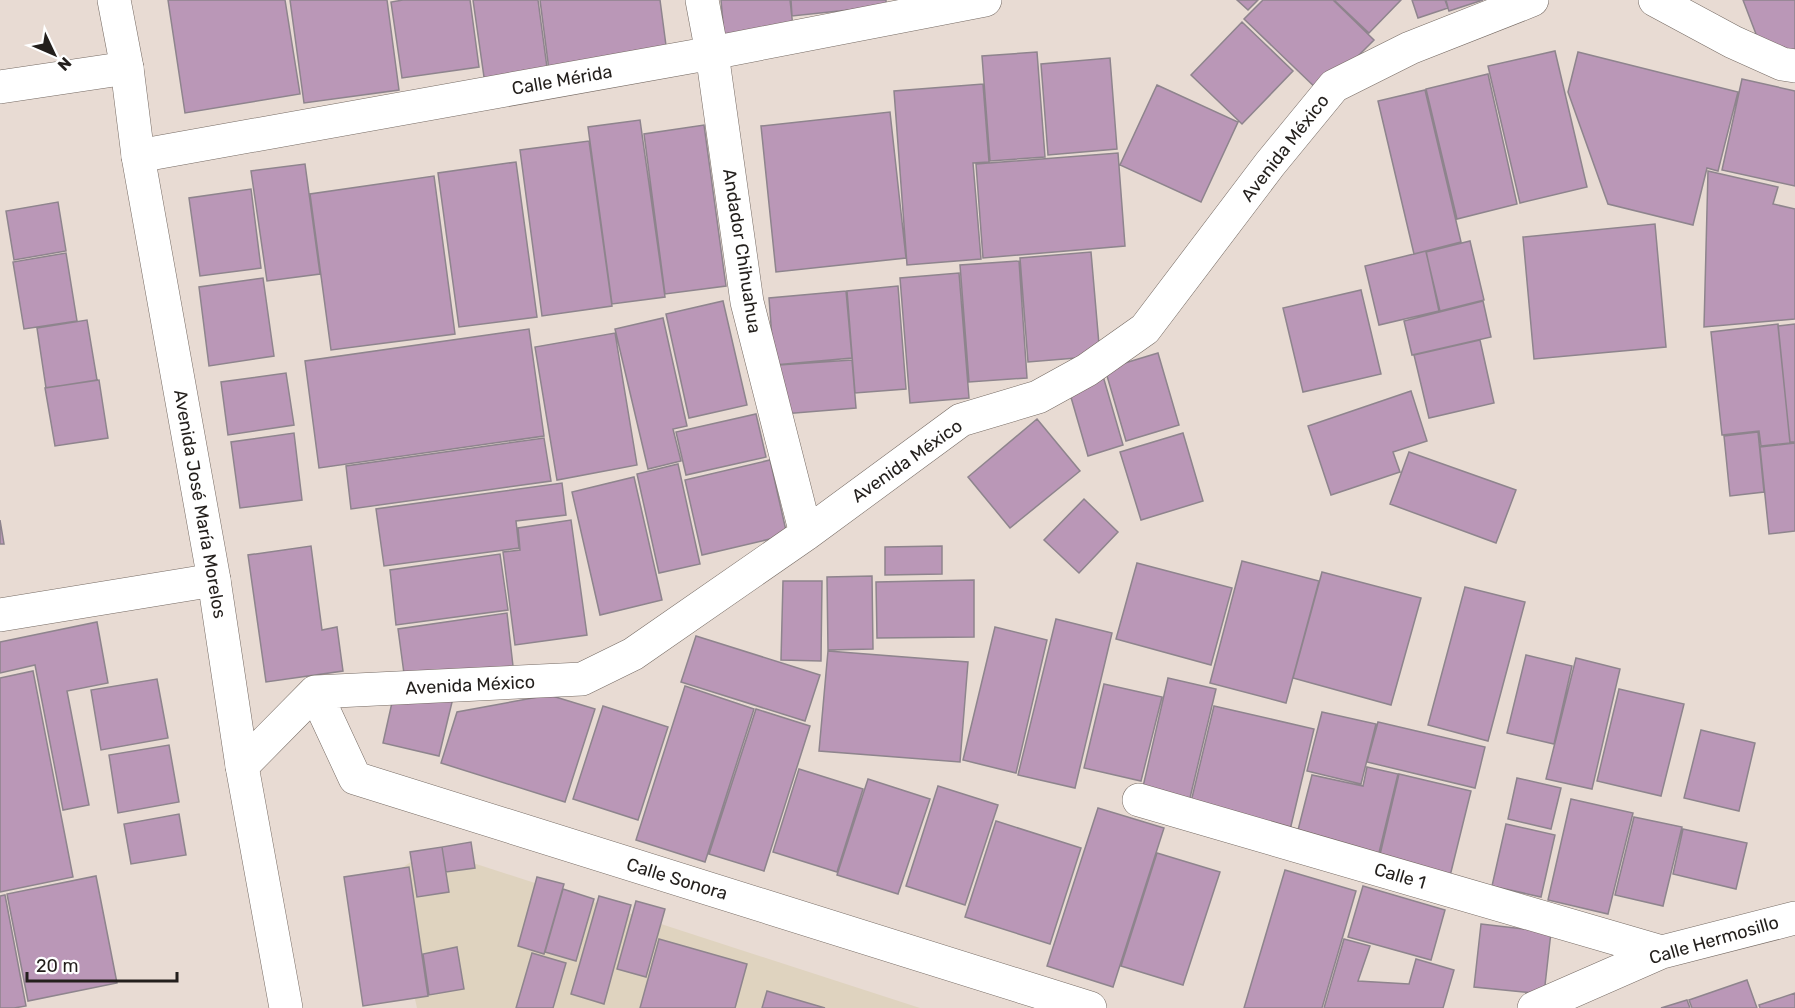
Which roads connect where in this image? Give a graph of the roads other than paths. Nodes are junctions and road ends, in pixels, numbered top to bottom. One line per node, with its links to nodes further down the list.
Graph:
1 (114, 0): 8 (street, Avenida José María Morelos)
2 (702, 0): 6 (street, Andador Chihuahua)
3 (985, 0): 6 (street, Calle Mérida)
4 (1532, 0): 11 (street, Avenida México)
5 (1655, 0): 7 (street)
6 (712, 52): 10 (street, Calle Mérida); 11 (street, Andador Chihuahua)
7 (1795, 66)
8 (127, 68): 9 (street); 10 (street, Avenida José María Morelos)
9 (0, 87)
10 (138, 156): 12 (street, Avenida José María Morelos)
11 (806, 534): 14 (street, Avenida México)
12 (214, 580): 13 (street); 15 (street, Avenida José María Morelos)
13 (0, 615)
14 (315, 692): 15 (street); 20 (street, Calle Sonora)
15 (242, 766): 19 (street, Avenida José María Morelos)
16 (1139, 800): 18 (street, Calle 1)
17 (1795, 918): 18 (street, Calle Hermosillo)
18 (1662, 952): 21 (street, Calle Hermosillo)
19 (286, 1008)
20 (1090, 1008)
21 (1534, 1008)

